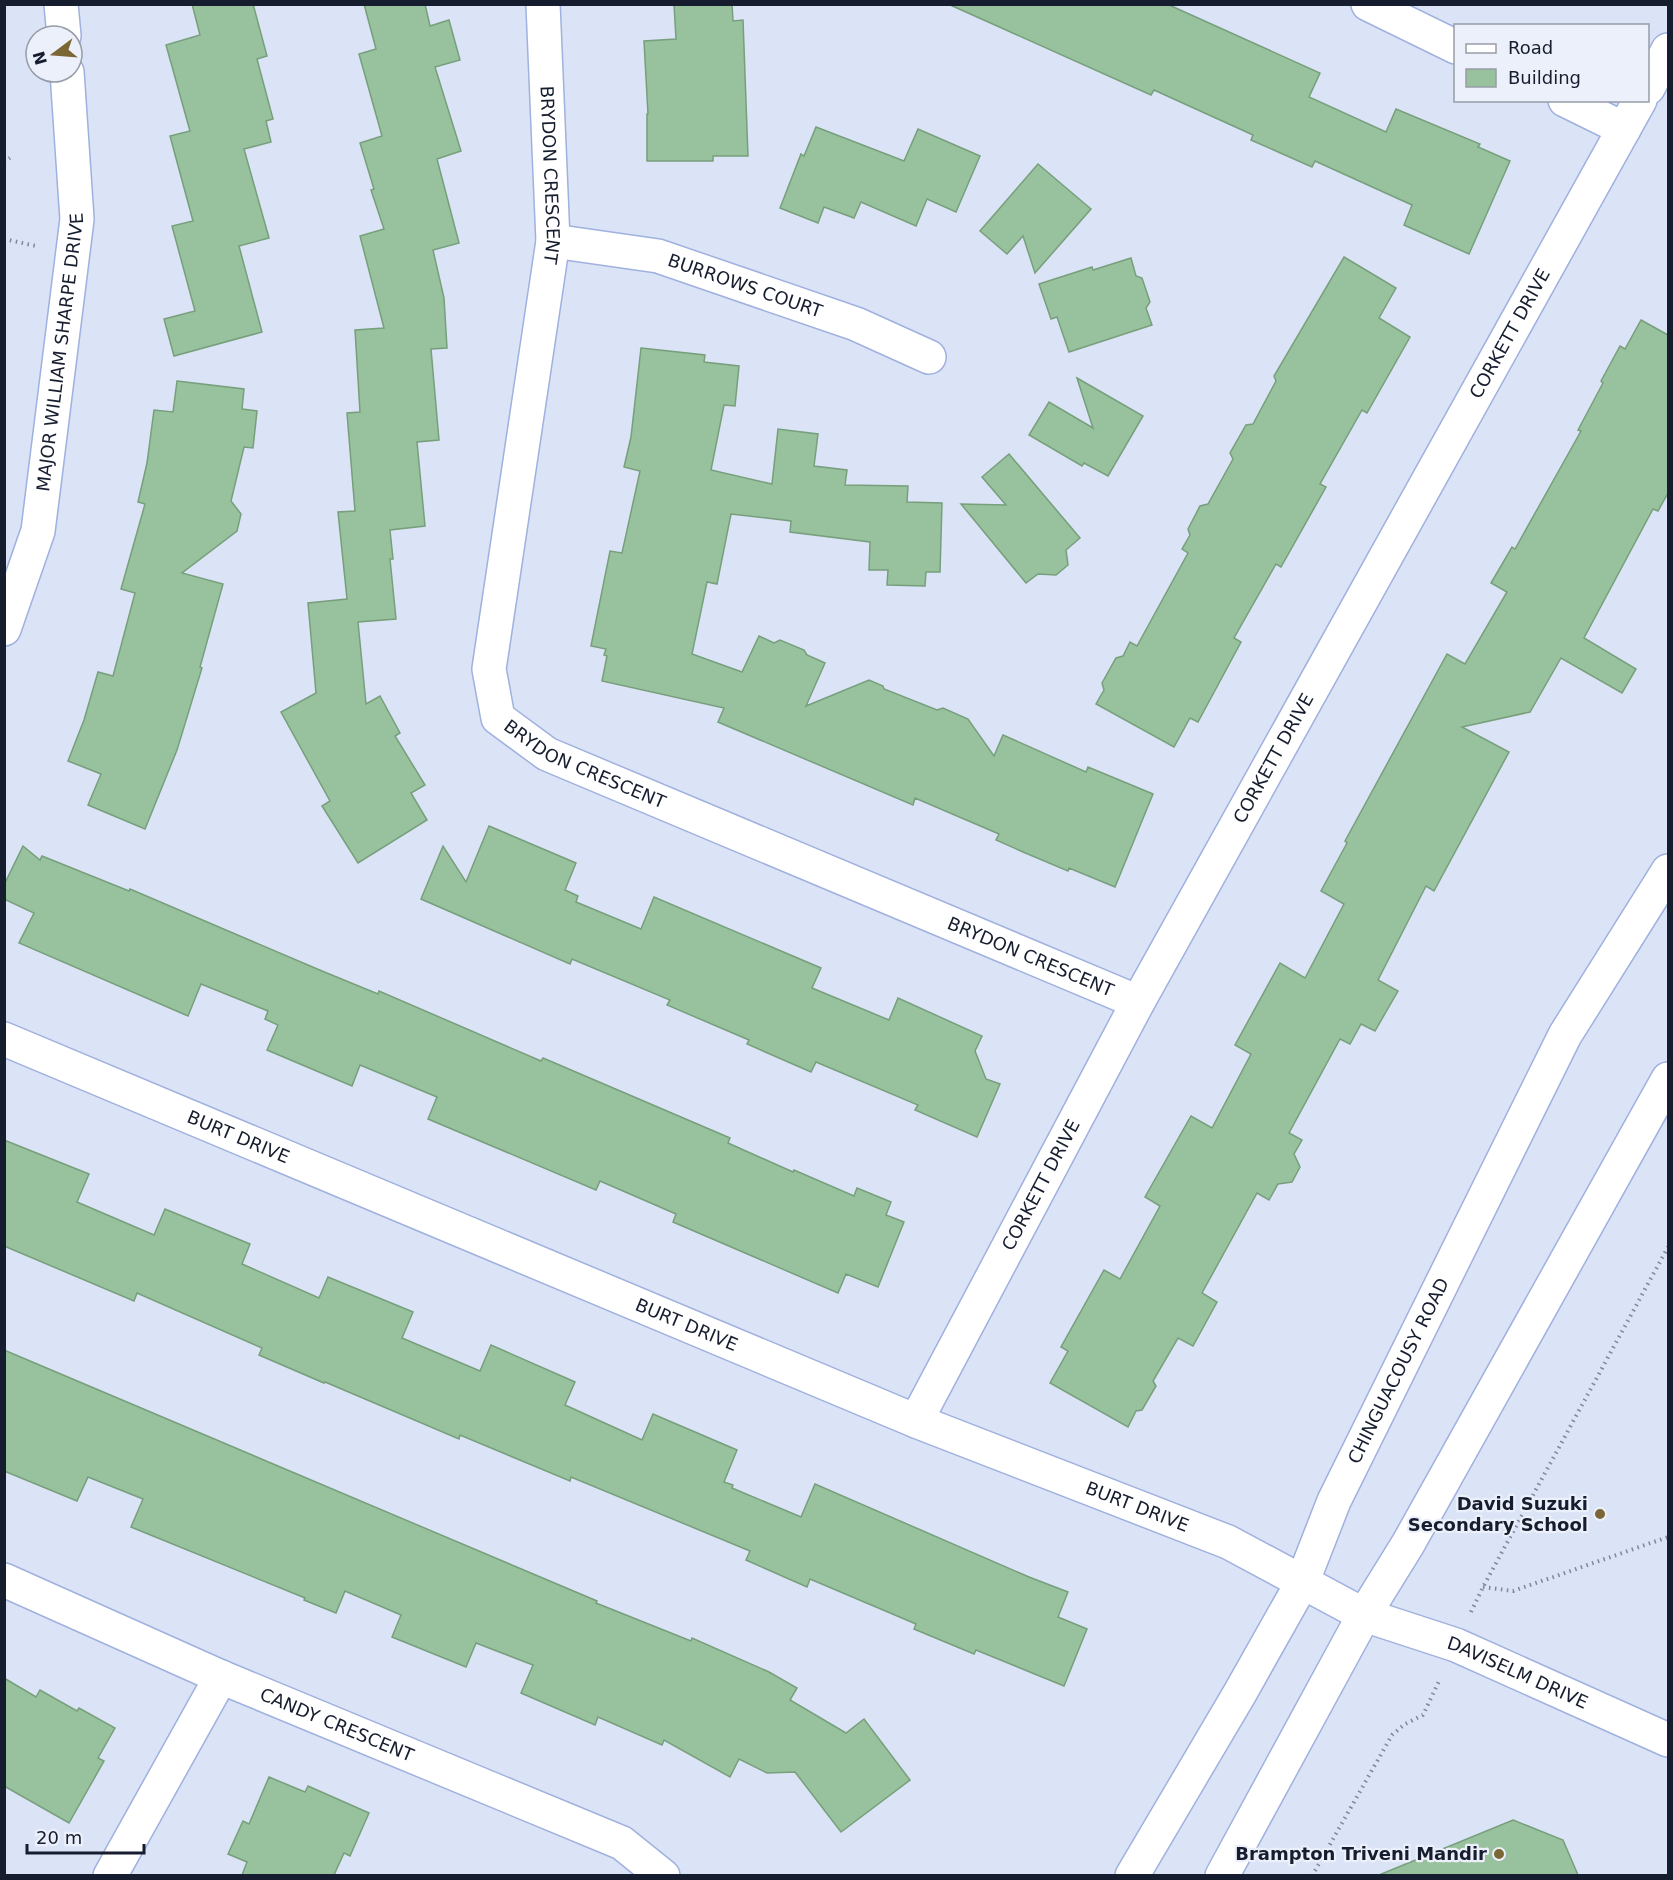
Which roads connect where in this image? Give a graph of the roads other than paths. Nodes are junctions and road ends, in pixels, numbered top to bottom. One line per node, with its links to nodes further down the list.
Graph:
1 (61, 4): 4 (street)
2 (543, 4): 12 (street, BRYDON CRESCENT)
3 (1368, 4): 5 (street)
4 (63, 24)
5 (1454, 47)
6 (1668, 50): 7 (street)
7 (1649, 83)
8 (68, 84): 14 (street, MAJOR WILLIAM SHARPE DRIVE)
9 (1569, 102): 11 (street)
10 (1639, 102): 11 (street, CORKETT DRIVE)
11 (1624, 129): 16 (street, CORKETT DRIVE)
12 (553, 241): 13 (street, BURROWS COURT); 16 (street, BRYDON CRESCENT)
13 (929, 357)
14 (4, 629)
15 (1668, 870): 21 (street, CHINGUACOUSY ROAD)
16 (1138, 1002): 19 (street, CORKETT DRIVE)
17 (4, 1040): 19 (street, BURT DRIVE)
18 (1668, 1079): 22 (street)
19 (916, 1421): 21 (street, BURT DRIVE)
20 (4, 1580): 23 (street, CANDY CRESCENT)
21 (1302, 1583): 22 (street, BURT DRIVE); 27 (street, CHINGUACOUSY ROAD)
22 (1364, 1615): 24 (street, DAVISELM DRIVE); 28 (street)
23 (221, 1677): 25 (street); 26 (street, CANDY CRESCENT)
24 (1668, 1740)
25 (110, 1875)
26 (663, 1875)
27 (1132, 1875)
28 (1222, 1875)

